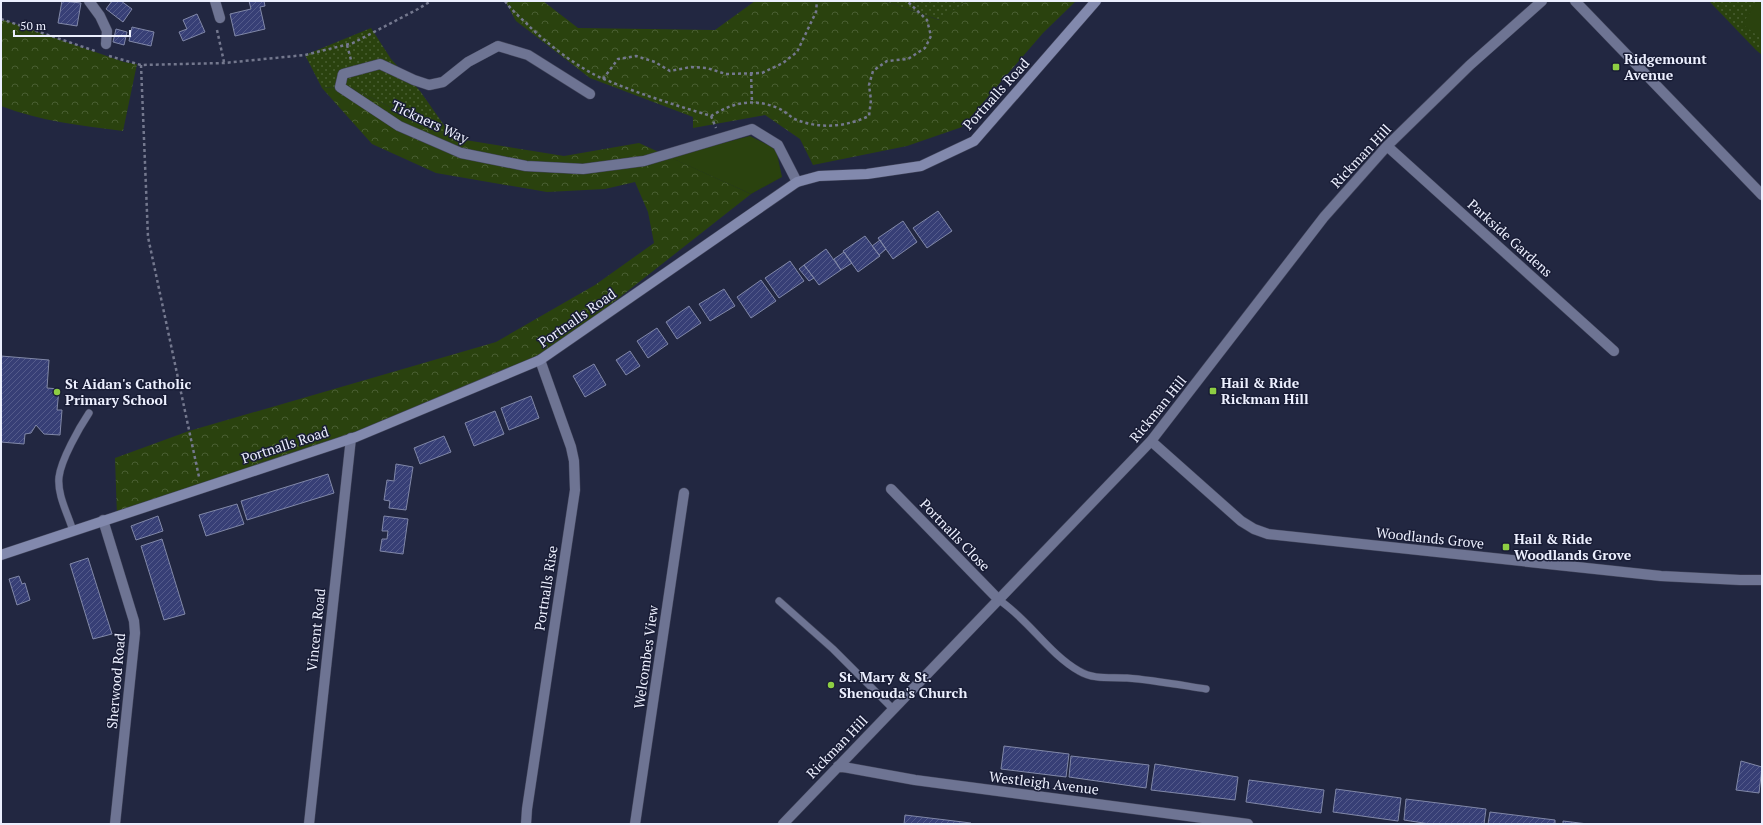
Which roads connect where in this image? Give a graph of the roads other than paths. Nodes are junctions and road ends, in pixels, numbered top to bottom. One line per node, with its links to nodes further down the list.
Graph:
1 (89, 1): 7 (street)
2 (215, 1): 6 (street)
3 (1096, 1): 10 (street, Portnalls Road)
4 (1542, 1): 9 (street, Rickman Hill)
5 (1575, 1): 11 (street)
6 (220, 18)
7 (104, 49)
8 (590, 94): 10 (street, Tickners Way)
9 (1387, 146): 12 (street, Parkside Gardens); 16 (street, Rickman Hill)
10 (798, 182): 13 (street, Portnalls Road)
11 (1762, 195)
12 (1614, 351)
13 (540, 360): 15 (street, Portnalls Road); 30 (street, Portnalls Rise)
14 (89, 413): 20 (lane)
15 (351, 438): 19 (street, Portnalls Road); 29 (street, Vincent Road)
16 (1151, 441): 22 (street, Woodlands Grove); 23 (street, Rickman Hill)
17 (891, 489): 23 (street, Portnalls Close)
18 (684, 494): 31 (street, Welcombes View)
19 (103, 520): 20 (street, Portnalls Road); 28 (street, Sherwood Road)
20 (73, 530): 21 (street, Portnalls Road)
21 (1, 555)
22 (1762, 580)
23 (999, 600): 25 (lane); 26 (street, Rickman Hill)
24 (779, 601): 26 (lane)
25 (1206, 689)
26 (893, 709): 27 (street, Rickman Hill)
27 (838, 766): 32 (street, Rickman Hill); 33 (street, Westleigh Avenue)
28 (115, 824)
29 (309, 824)
30 (526, 824)
31 (635, 824)
32 (783, 824)
33 (1248, 824)

